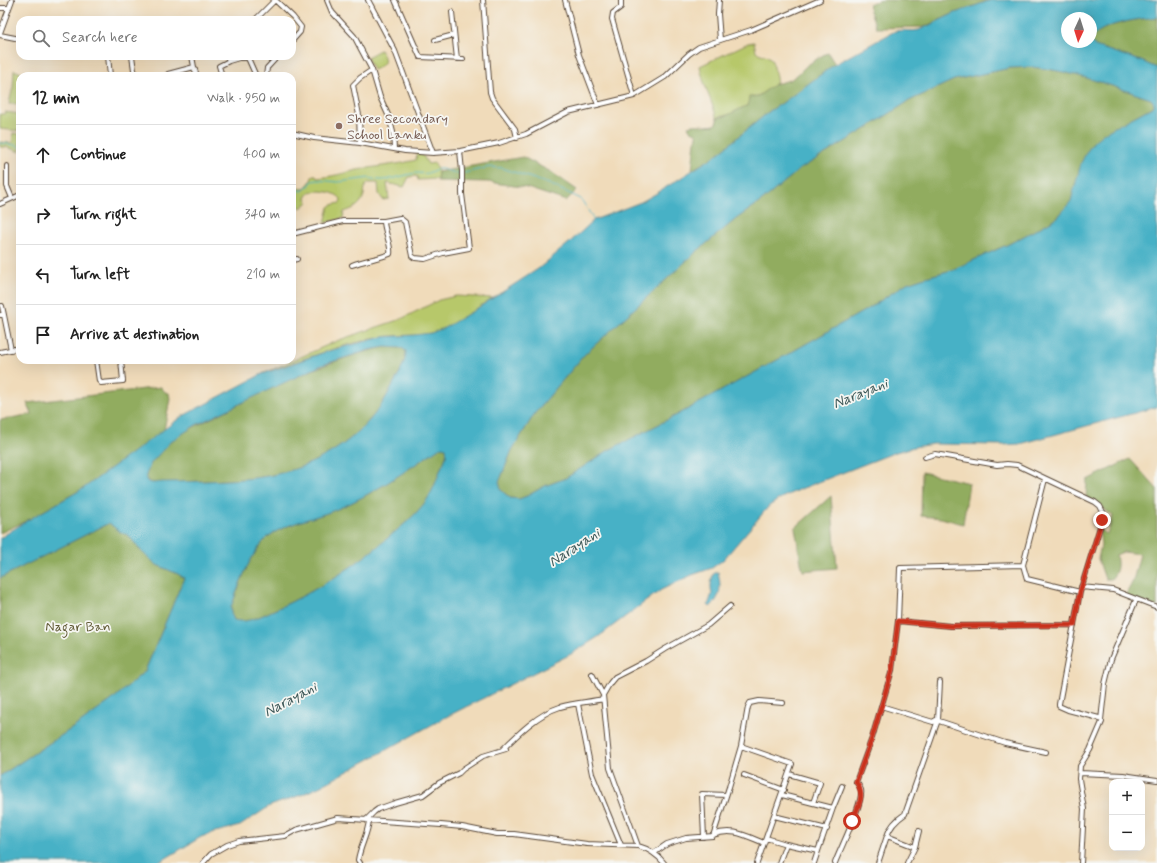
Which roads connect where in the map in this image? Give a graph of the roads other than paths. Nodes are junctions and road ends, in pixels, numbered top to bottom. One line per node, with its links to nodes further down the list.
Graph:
1 (12, 0): 13 (street)
2 (275, 0): 15 (street); 16 (street)
3 (327, 0): 35 (street)
4 (368, 0): 49 (street)
5 (395, 0): 24 (street)
6 (483, 0): 45 (street)
7 (565, 0): 43 (street)
8 (621, 0): 42 (street)
9 (719, 0): 23 (street)
10 (820, 0): 11 (street)
11 (811, 2): 23 (street)
12 (0, 8): 13 (street)
13 (8, 8): 18 (street)
14 (452, 12): 19 (street)
15 (259, 16)
16 (292, 16)
17 (296, 21): 20 (street)
18 (0, 34): 21 (street)
19 (454, 35): 22 (street); 24 (street)
20 (296, 36)
21 (16, 38)
22 (435, 40)
23 (720, 40): 42 (street)
24 (457, 59): 25 (street)
25 (463, 59)
26 (108, 60): 36 (street)
27 (133, 60): 34 (street)
28 (193, 60): 33 (street)
29 (232, 60): 32 (street)
30 (249, 60): 40 (street)
31 (274, 60): 41 (street)
32 (229, 61): 39 (street)
33 (194, 67): 37 (street); 38 (street)
34 (134, 70)
35 (372, 70): 46 (street); 47 (street)
36 (110, 72)
37 (175, 72)
38 (196, 72)
39 (221, 72)
40 (254, 72)
41 (266, 72)
42 (634, 96): 43 (street)
43 (598, 105): 45 (street)
44 (296, 134): 46 (street)
45 (517, 138): 48 (street)
46 (360, 143): 47 (street)
47 (394, 149): 49 (street)
48 (460, 151): 49 (street); 54 (street)
49 (433, 153)
50 (7, 166): 52 (street)
51 (16, 196): 52 (street)
52 (12, 198): 53 (street)
53 (0, 204)
54 (384, 220): 55 (street); 56 (street)
55 (296, 233)
56 (352, 265)
57 (2, 306): 58 (street)
58 (2, 315): 60 (street)
59 (16, 349): 60 (street)
60 (11, 350): 61 (street)
61 (0, 352)
62 (97, 364): 63 (street)
63 (121, 364)
64 (925, 457): 65 (street)
65 (1045, 479): 66 (street); 67 (street)
66 (1023, 565): 67 (street); 71 (street)
67 (1081, 589): 68 (street); 72 (street)
68 (1136, 600): 70 (street); 80 (street)
69 (730, 606): 75 (street)
70 (1157, 607)
71 (898, 621): 72 (street); 78 (street)
72 (1074, 625): 80 (street)
73 (592, 674): 75 (street)
74 (940, 682): 79 (street)
75 (603, 697): 77 (street); 104 (street)
76 (783, 703): 81 (street)
77 (578, 704): 94 (street); 103 (street)
78 (881, 706): 79 (street); 114 (street)
79 (938, 720): 82 (street); 99 (street)
80 (1101, 720): 83 (street)
81 (741, 746): 84 (street); 89 (street)
82 (1046, 752)
83 (1080, 773): 86 (street); 117 (street)
84 (789, 774): 88 (street); 91 (street)
85 (744, 775): 88 (street)
86 (1157, 780)
87 (842, 786): 92 (street)
88 (784, 790): 90 (street)
89 (726, 795): 97 (street); 98 (street)
90 (782, 795): 91 (street); 93 (street)
91 (813, 803): 92 (street)
92 (833, 808): 95 (street)
93 (774, 816): 95 (street); 100 (street)
94 (367, 820): 103 (street); 108 (street); 109 (street)
95 (826, 829): 106 (street)
96 (919, 831): 105 (street)
97 (704, 836): 98 (street); 107 (street)
98 (713, 836): 101 (street)
99 (887, 836): 105 (street); 115 (street)
100 (766, 838): 101 (street); 102 (street)
101 (764, 843): 111 (street)
102 (786, 844): 106 (street); 112 (street)
103 (621, 845): 104 (street)
104 (638, 846): 107 (street)
105 (915, 847): 116 (street)
106 (818, 851): 113 (street)
107 (654, 852): 110 (street)
108 (203, 863)
109 (360, 863)
110 (664, 863)
111 (757, 863)
112 (779, 863)
113 (814, 863)
114 (835, 863)
115 (878, 863)
116 (907, 863)
117 (1081, 863)

